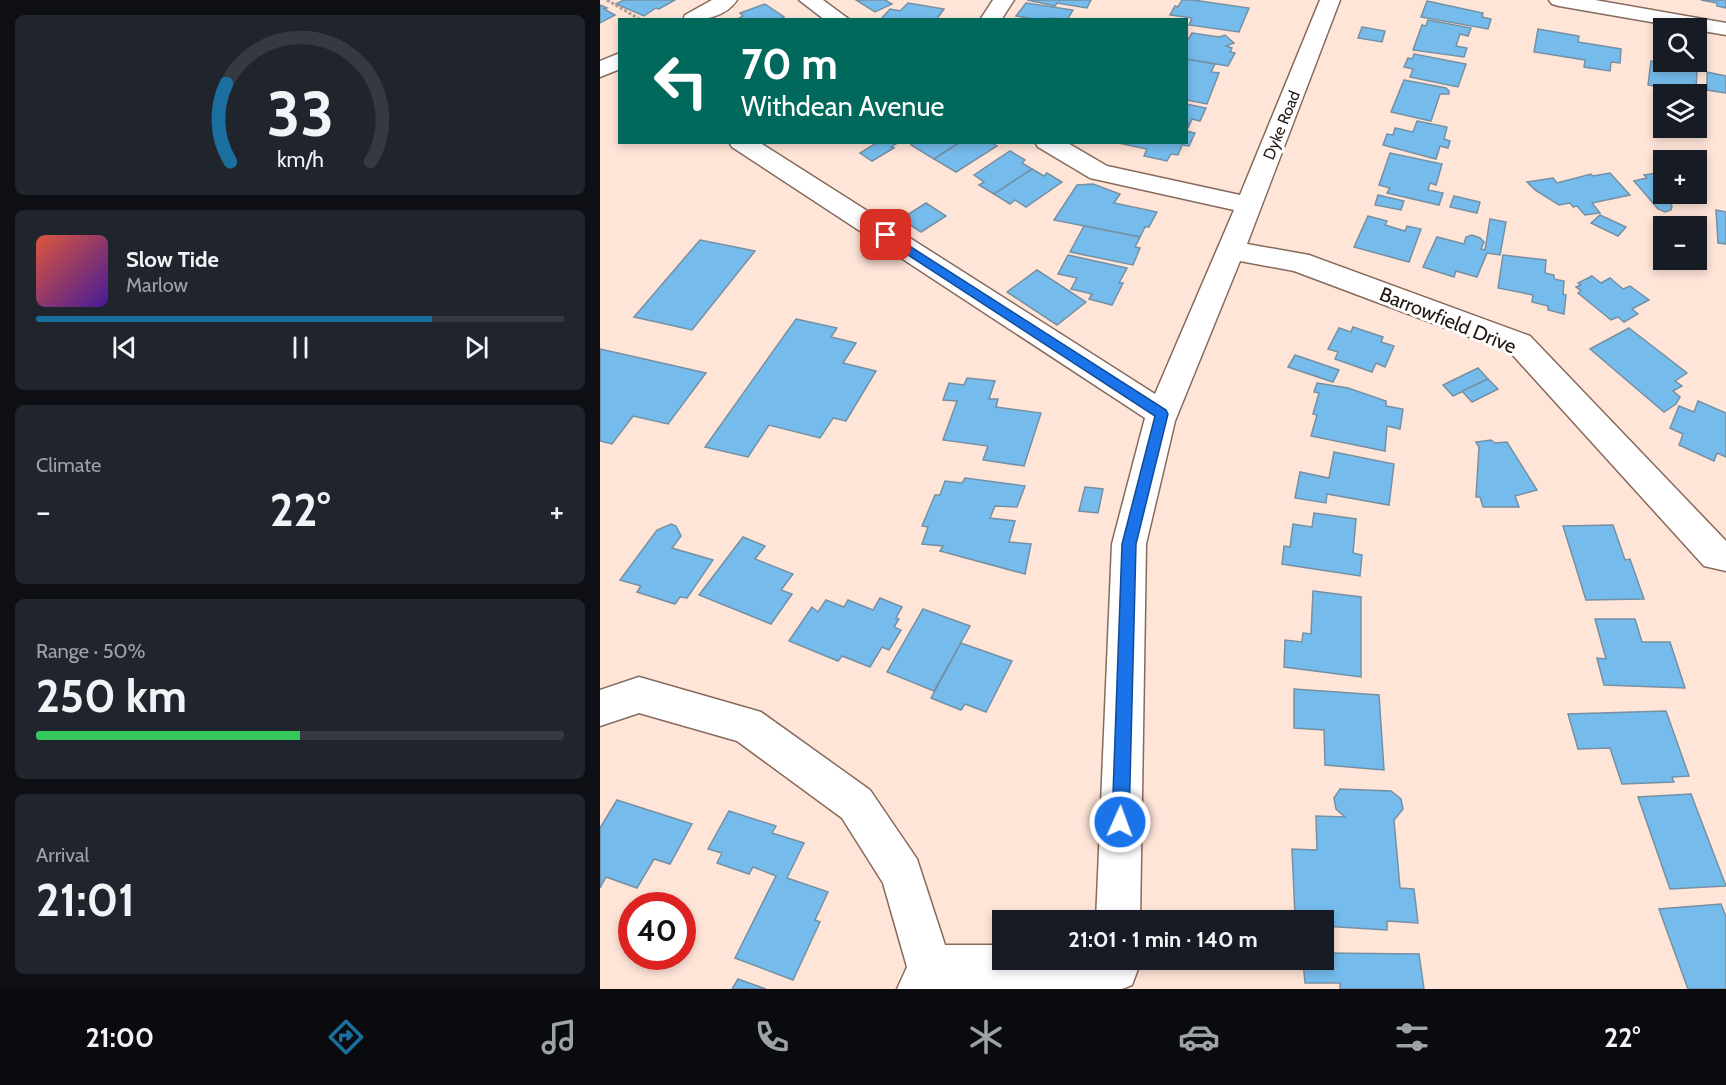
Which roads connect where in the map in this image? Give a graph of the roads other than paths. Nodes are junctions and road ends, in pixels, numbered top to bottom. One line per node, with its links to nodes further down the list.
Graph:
1 (727, 0): 6 (street)
2 (809, 0): 7 (street)
3 (1004, 0): 8 (street)
4 (1330, 0): 12 (street, Dyke Road)
5 (1559, 0): 9 (street)
6 (696, 18)
7 (837, 18)
8 (991, 18)
9 (1726, 29)
10 (744, 144): 14 (street)
11 (1050, 144): 12 (street)
12 (1249, 205): 13 (street, Dyke Road)
13 (1231, 250): 14 (street, Dyke Road); 15 (street, Barrowfield Drive)
14 (1162, 414): 17 (street, Dyke Road)
15 (1723, 562)
16 (600, 708): 19 (street)
17 (1118, 910)
18 (1116, 973): 19 (street)
19 (924, 978)

